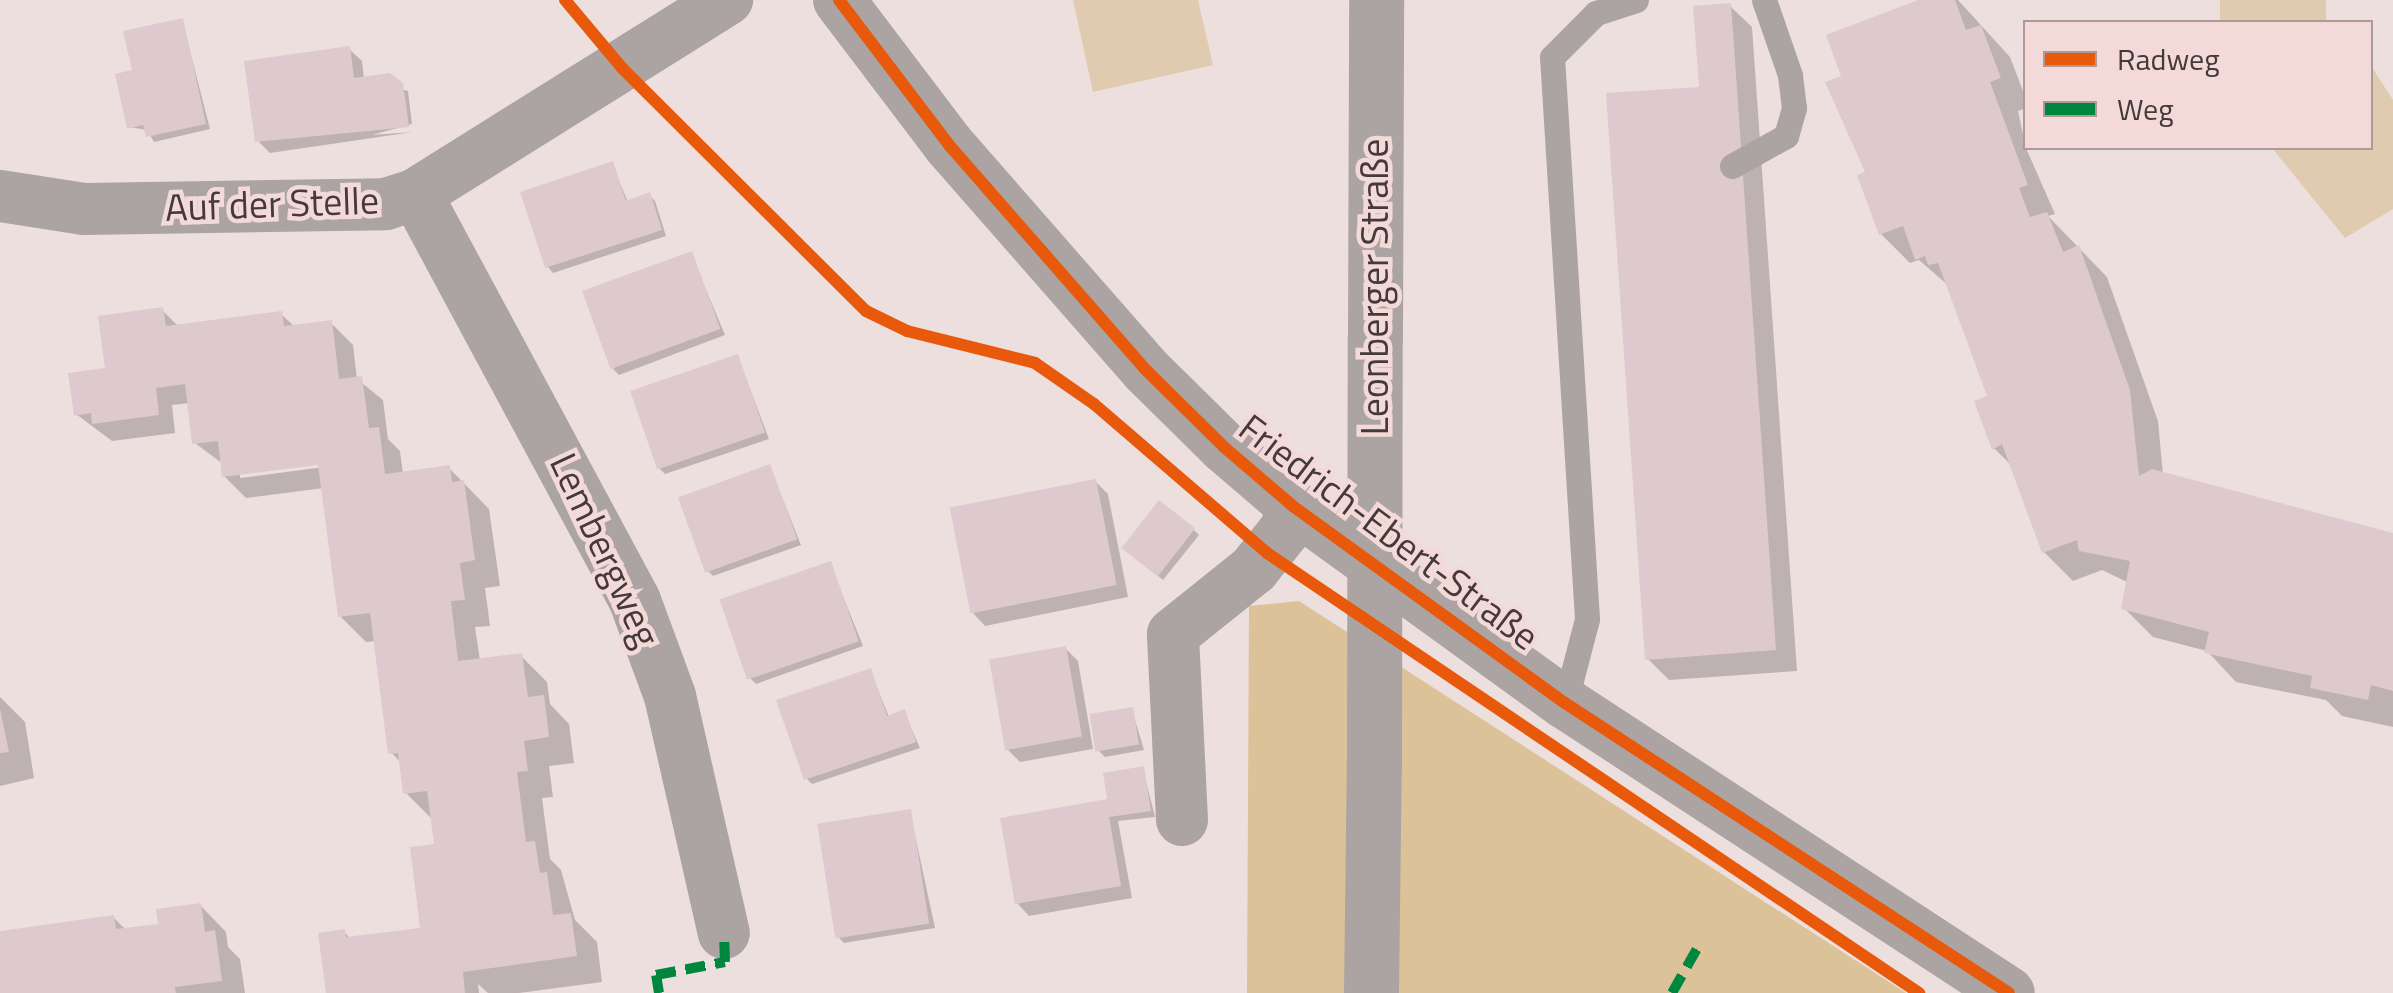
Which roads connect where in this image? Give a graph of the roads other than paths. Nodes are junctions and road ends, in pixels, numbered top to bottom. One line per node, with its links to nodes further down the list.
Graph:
1 (727, 0): 7 (street, Auf der Stelle)
2 (840, 0): 9 (street, Friedrich-Ebert-Straße)
3 (1376, 0): 13 (main road, Leonberger Straße, bridge)
4 (1636, 0): 10 (lane, Friedrich-Ebert-Straße)
5 (1764, 0): 6 (lane)
6 (1732, 166)
7 (416, 194): 8 (street, Auf der Stelle); 12 (street, Lembergweg)
8 (0, 196)
9 (1294, 507): 10 (street, Friedrich-Ebert-Straße); 11 (street, Friedrich-Ebert-Straße)
10 (1565, 702): 14 (street, Friedrich-Ebert-Straße)
11 (1182, 820)
12 (724, 934)
13 (1371, 993)
14 (2008, 993)

